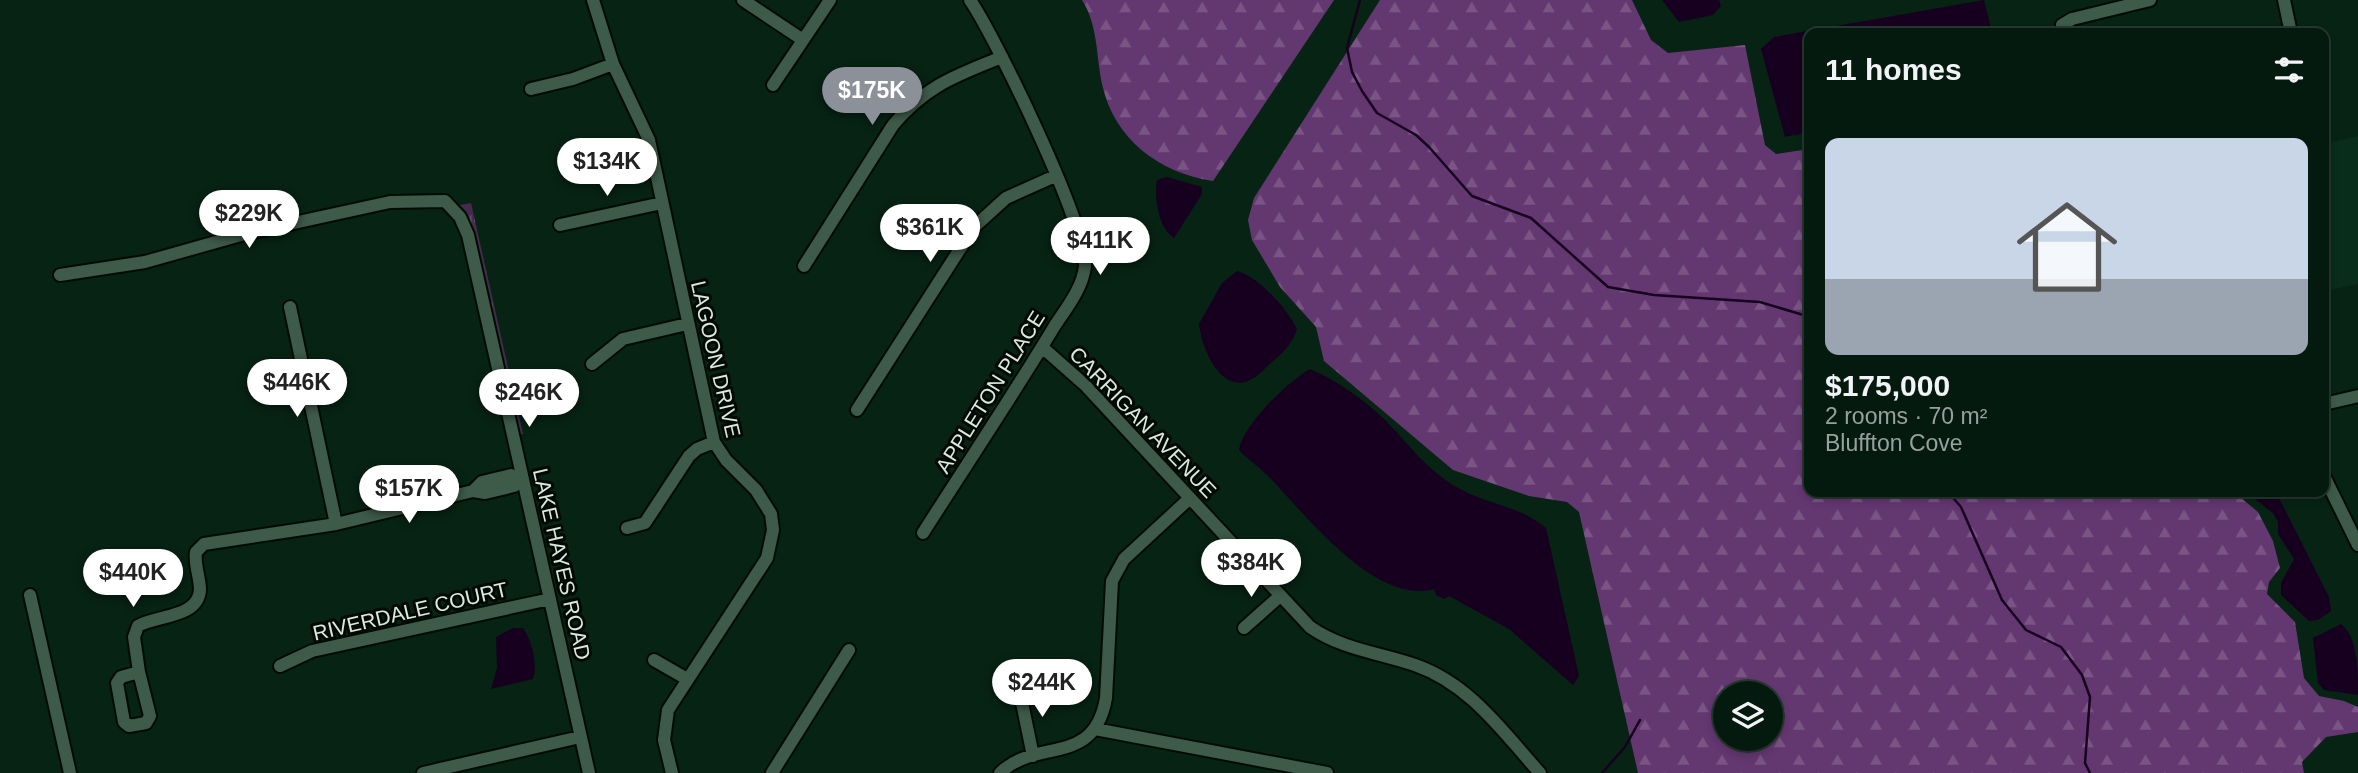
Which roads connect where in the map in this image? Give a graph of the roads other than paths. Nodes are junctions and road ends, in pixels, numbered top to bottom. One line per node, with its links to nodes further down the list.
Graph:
1 (593, 0): 11 (street, LAGOON DRIVE)
2 (743, 0): 9 (street)
3 (830, 0): 9 (street)
4 (970, 0): 10 (street, APPLETON PLACE)
5 (2150, 0): 7 (street)
6 (2284, 0): 8 (street)
7 (2062, 28)
8 (2290, 28)
9 (803, 40): 12 (street)
10 (1002, 57): 14 (street, APPLETON PLACE); 17 (street)
11 (613, 64): 13 (street); 15 (street, LAGOON DRIVE)
12 (773, 85)
13 (531, 89)
14 (1055, 176): 21 (street, APPLETON PLACE); 25 (street)
15 (662, 203): 16 (street); 20 (street, LAGOON DRIVE)
16 (560, 225)
17 (804, 266)
18 (60, 275): 27 (street, LAKE HAYES ROAD)
19 (290, 307): 30 (street)
20 (687, 324): 22 (street); 26 (street, LAGOON DRIVE)
21 (1042, 347): 29 (street, CARRIGAN AVENUE); 32 (street, APPLETON PLACE)
22 (592, 364)
23 (2358, 396): 24 (street)
24 (2329, 403)
25 (857, 410)
26 (714, 442): 31 (street); 42 (street, LAGOON DRIVE)
27 (519, 479): 30 (street); 36 (street, LAKE HAYES ROAD)
28 (2329, 485): 33 (street)
29 (1190, 498): 35 (street, CARRIGAN AVENUE); 44 (street)
30 (336, 524): 41 (street)
31 (627, 528)
32 (923, 533)
33 (2358, 545)
34 (30, 595): 47 (street)
35 (1280, 596): 37 (street); 54 (street, CARRIGAN AVENUE)
36 (550, 599): 40 (street, RIVERDALE COURT); 45 (street, LAKE HAYES ROAD)
37 (1244, 628)
38 (849, 650): 51 (street)
39 (654, 660): 42 (street)
40 (280, 666)
41 (139, 672)
42 (687, 679): 50 (street, LAGOON DRIVE)
43 (1019, 688): 46 (street)
44 (1095, 729): 46 (street); 53 (street)
45 (580, 737): 48 (street); 49 (street, LAKE HAYES ROAD)
46 (1033, 756): 52 (street)
47 (70, 773)
48 (423, 773)
49 (589, 773)
50 (672, 773)
51 (772, 773)
52 (1000, 773)
53 (1327, 773)
54 (1540, 773)

